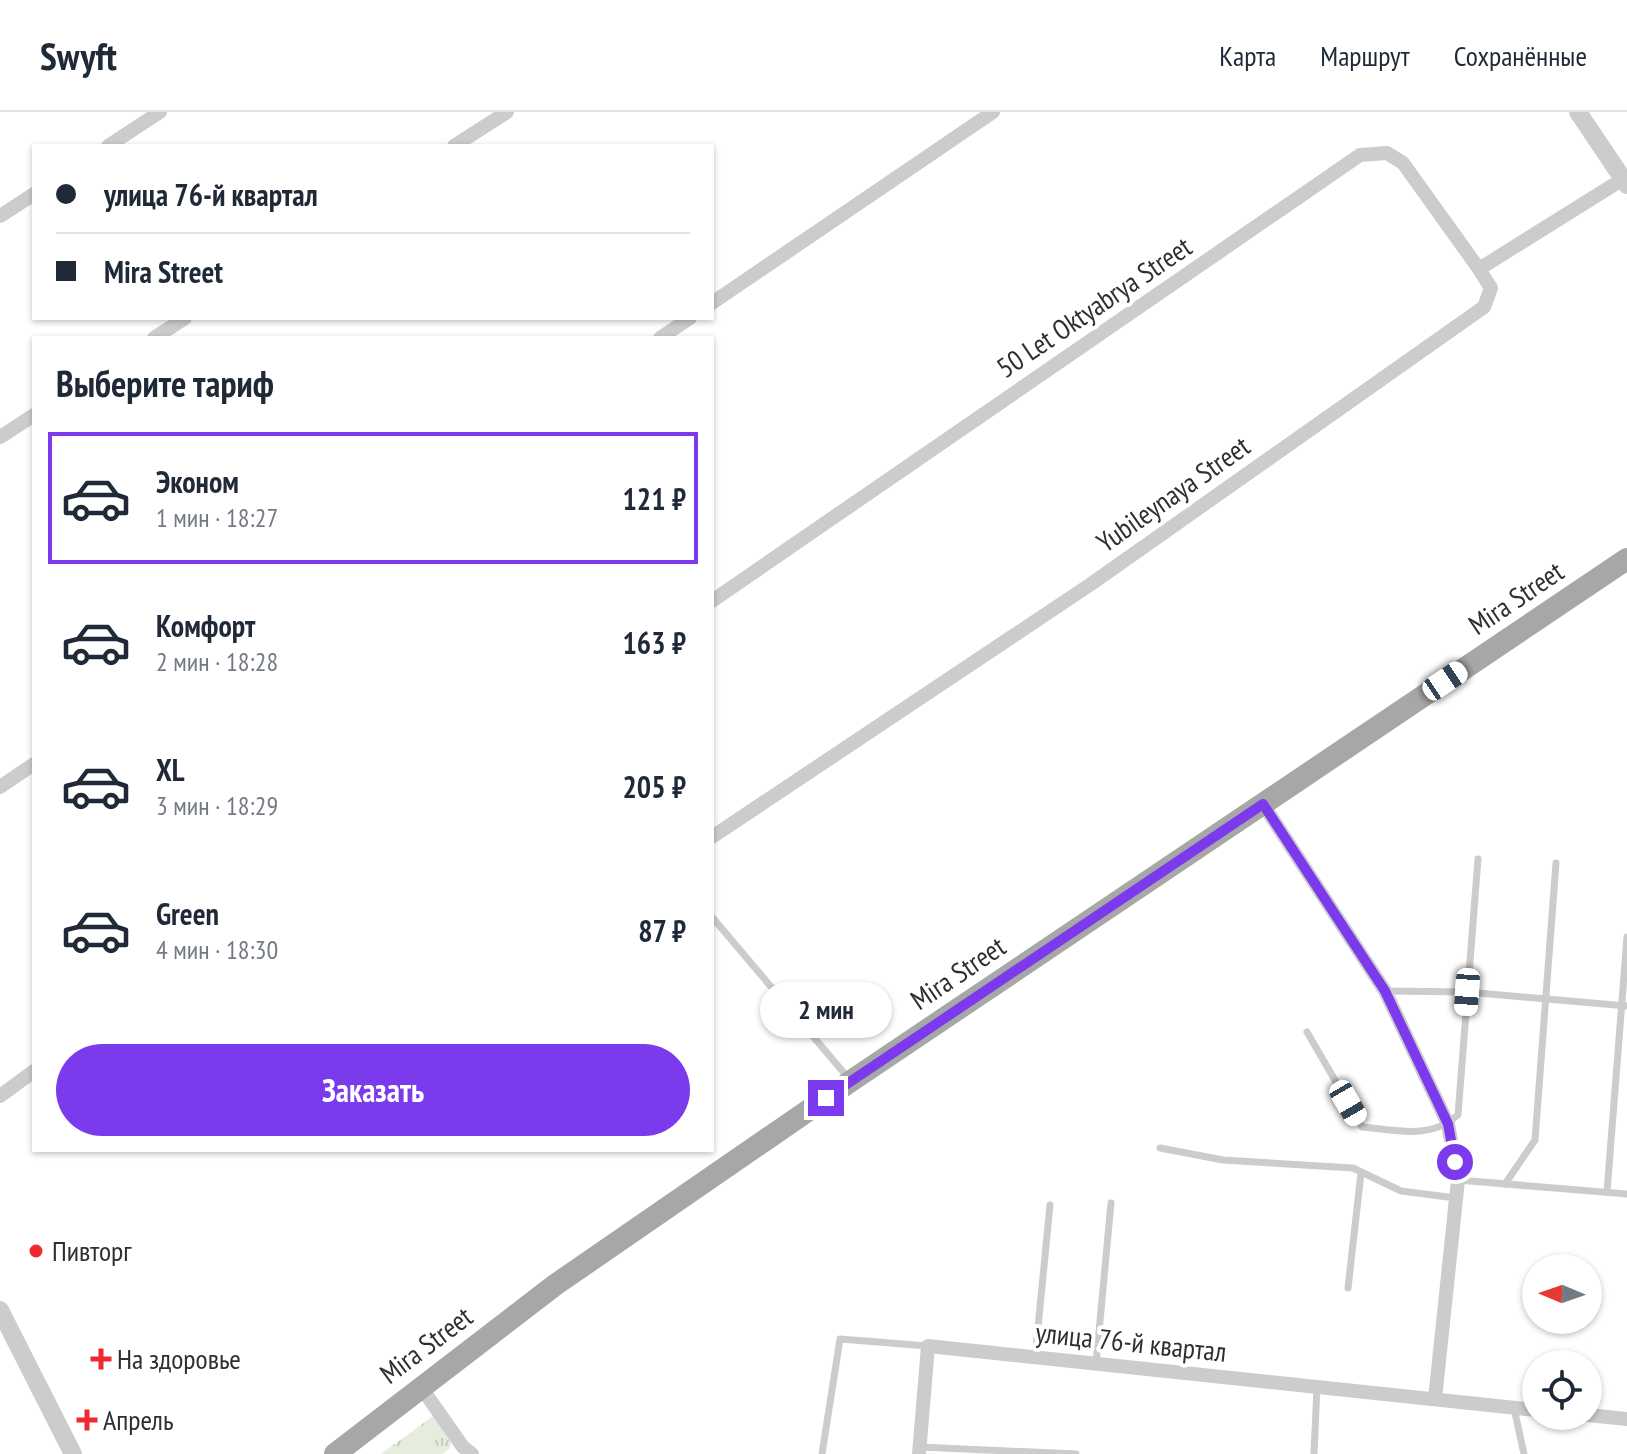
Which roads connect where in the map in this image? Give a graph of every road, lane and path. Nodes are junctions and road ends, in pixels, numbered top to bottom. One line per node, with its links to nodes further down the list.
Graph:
1 (160, 112): 5 (street)
2 (507, 112): 6 (street)
3 (993, 112): 11 (street)
4 (1578, 112): 7 (street)
5 (111, 144)
6 (457, 144)
7 (1625, 182): 10 (street)
8 (32, 195): 9 (street)
9 (0, 216)
10 (1479, 269): 19 (street, 50 Let Oktyabrya Street); 23 (street, Yubileynaya Street)
11 (714, 302)
12 (182, 320): 14 (street)
13 (687, 320): 15 (street)
14 (157, 336)
15 (663, 336)
16 (32, 416): 17 (street)
17 (0, 437)
18 (1627, 559): 22 (main road, Mira Street)
19 (714, 600)
20 (32, 765): 21 (street)
21 (0, 787)
22 (1263, 804): 28 (street); 34 (main road, Mira Street)
23 (714, 836)
24 (1478, 859): 29 (lane)
25 (1556, 863): 30 (lane)
26 (714, 919): 34 (lane)
27 (1627, 937): 31 (lane)
28 (1385, 991): 29 (lane); 36 (street)
29 (1467, 992): 30 (lane); 36 (lane)
30 (1546, 999): 31 (lane); 40 (lane)
31 (1624, 1006): 41 (lane)
32 (1307, 1032): 36 (lane)
33 (32, 1072): 35 (street)
34 (851, 1081): 51 (main road, Mira Street)
35 (0, 1096)
36 (1448, 1124): 39 (street)
37 (1160, 1148): 38 (lane)
38 (1361, 1173): 43 (lane); 46 (lane)
39 (1458, 1180): 40 (lane); 43 (street)
40 (1505, 1184): 41 (lane)
41 (1607, 1192): 42 (lane)
42 (1627, 1194)
43 (1456, 1198): 53 (street)
44 (1111, 1203): 50 (lane)
45 (1050, 1205): 49 (lane)
46 (1348, 1288)
47 (0, 1310): 60 (street)
48 (928, 1346): 49 (street, улица 76-й квартал); 58 (street); 62 (lane)
49 (1035, 1358): 50 (street, улица 76-й квартал)
50 (1096, 1364): 52 (street, улица 76-й квартал)
51 (421, 1387): 59 (street); 61 (main road, Mira Street)
52 (1317, 1387): 53 (street, улица 76-й квартал); 64 (lane)
53 (1435, 1399): 54 (street, улица 76-й квартал)
54 (1514, 1408): 55 (street, улица 76-й квартал); 65 (lane)
55 (1522, 1409)
56 (1602, 1416): 57 (street)
57 (1627, 1419)
58 (920, 1451): 63 (lane)
59 (463, 1452)
60 (73, 1454)
61 (335, 1454)
62 (822, 1454)
63 (1076, 1454)
64 (1314, 1454)
65 (1524, 1454)

